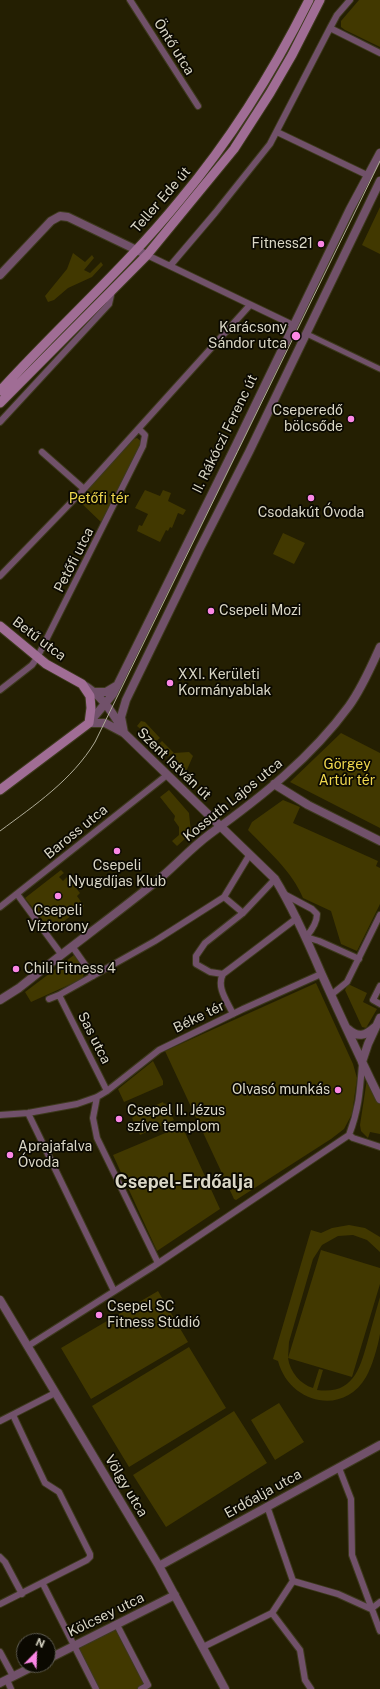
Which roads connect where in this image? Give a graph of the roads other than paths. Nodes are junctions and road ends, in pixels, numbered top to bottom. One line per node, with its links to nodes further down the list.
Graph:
1 (130, 0): 7 (street, Öntő utca)
2 (309, 0): 12 (main road, Teller Ede út)
3 (320, 0): 13 (main road, Teller Ede út)
4 (350, 0): 5 (street)
5 (330, 28): 6 (street); 8 (street)
6 (380, 53)
7 (198, 106)
8 (277, 132): 10 (street); 14 (street)
9 (380, 153): 10 (street, II. Rákóczi Ferenc út)
10 (369, 176): 18 (street, II. Rákóczi Ferenc út)
11 (380, 182): 36 (street, II. Rákóczi Ferenc út)
12 (136, 250): 13 (street); 15 (street); 21 (main road, Teller Ede út)
13 (146, 255): 14 (street); 16 (main road, Teller Ede út)
14 (170, 266): 17 (street)
15 (0, 275)
16 (112, 289): 22 (main road, Teller Ede út); 23 (street, Teller Ede út)
17 (250, 305): 18 (street); 24 (street)
18 (293, 325): 32 (street, II. Rákóczi Ferenc út)
19 (309, 335): 20 (street)
20 (380, 369)
21 (0, 391)
22 (0, 403)
23 (0, 422)
24 (140, 429): 26 (street); 30 (street, Petőfi utca)
25 (42, 452): 26 (street)
26 (84, 489): 27 (street)
27 (0, 576)
28 (0, 626): 30 (main road, Betű utca)
29 (380, 647): 41 (street, Kossuth Lajos utca)
30 (37, 658): 31 (main road, Betű utca); 33 (street)
31 (82, 684): 34 (street, Betű utca); 38 (main road)
32 (118, 684): 34 (street); 35 (street, II. Rákóczi Ferenc út)
33 (0, 690)
34 (95, 692): 35 (street, Betű utca)
35 (105, 704): 37 (street, Betű utca); 38 (street, II. Rákóczi Ferenc út)
36 (124, 706): 37 (street, II. Rákóczi Ferenc út); 39 (street, Szent István út)
37 (111, 711): 38 (street, II. Rákóczi Ferenc út); 39 (street, Szent István út)
38 (89, 723): 39 (street, Szent István út); 42 (main road, II. Rákóczi Ferenc út)
39 (124, 733): 40 (street, Szent István út)
40 (166, 775): 43 (street, Szent István út); 47 (street, Baross utca)
41 (274, 784): 43 (street, Kossuth Lajos utca); 44 (street)
42 (0, 790)
43 (220, 827): 45 (street, Szent István út); 55 (street, Kossuth Lajos utca)
44 (380, 841)
45 (250, 854): 46 (street, Szent István út); 49 (street)
46 (275, 879): 48 (street, Szent István út); 51 (street)
47 (17, 894): 50 (street, Baross utca); 56 (street)
48 (284, 894): 53 (street, Szent István út); 54 (street)
49 (224, 897): 51 (street); 60 (street)
50 (0, 907)
51 (243, 913): 58 (street)
52 (380, 915): 57 (street)
53 (297, 918): 54 (street, Szent István út); 58 (street)
54 (306, 937): 57 (street); 59 (street, Szent István út)
55 (72, 946): 56 (street, Kossuth Lajos utca); 60 (street)
56 (62, 954): 65 (street, Kossuth Lajos utca)
57 (359, 959): 62 (street)
58 (223, 974): 67 (street)
59 (321, 974): 62 (street, Szent István út); 67 (street, Béke tér)
60 (93, 976): 63 (street)
61 (380, 986): 66 (street)
62 (331, 995): 69 (street, Szent István út)
63 (59, 996): 64 (street); 71 (street, Sas utca)
64 (48, 998)
65 (0, 1000)
66 (380, 1004)
67 (233, 1014): 71 (street, Béke tér)
68 (378, 1022): 69 (street); 70 (street)
69 (345, 1026): 70 (street, Szent István út)
70 (362, 1062): 73 (street, Szent István út); 76 (street)
71 (107, 1091): 72 (street, Béke tér)
72 (97, 1097): 74 (street, Béke tér); 78 (street)
73 (380, 1099)
74 (28, 1113): 75 (street, Béke tér); 79 (street)
75 (0, 1115)
76 (349, 1135): 77 (street); 78 (street)
77 (380, 1147)
78 (158, 1263): 79 (street)
79 (114, 1291): 81 (street)
80 (0, 1300): 81 (street, Völgy utca)
81 (28, 1346): 82 (street, Völgy utca)
82 (55, 1392): 83 (street); 89 (street, Völgy utca)
83 (13, 1415): 84 (street); 91 (street)
84 (0, 1421)
85 (380, 1445): 86 (street, Erdőalja utca)
86 (339, 1468): 87 (street, Erdőalja utca); 96 (street)
87 (267, 1506): 89 (street, Erdőalja utca); 90 (street)
88 (0, 1557): 92 (street)
89 (159, 1566): 93 (street, Völgy utca)
90 (293, 1581): 96 (street); 97 (street)
91 (43, 1584): 92 (street); 100 (street)
92 (22, 1594): 95 (street)
93 (175, 1595): 98 (street, Kölcsey utca); 101 (street, Völgy utca)
94 (380, 1602): 96 (street)
95 (0, 1604)
96 (370, 1609): 99 (street)
97 (272, 1613): 101 (street); 111 (street)
98 (117, 1625): 100 (street, Kölcsey utca); 106 (street)
99 (380, 1631)
100 (74, 1645): 103 (street, Kölcsey utca); 108 (street)
101 (203, 1647): 110 (street, Völgy utca)
102 (0, 1652): 105 (street)
103 (56, 1655)
104 (20, 1673): 105 (street)
105 (6, 1680): 107 (street)
106 (149, 1687): 109 (street)
107 (11, 1689)
108 (96, 1689)
109 (141, 1689)
110 (225, 1689)
111 (311, 1689)

